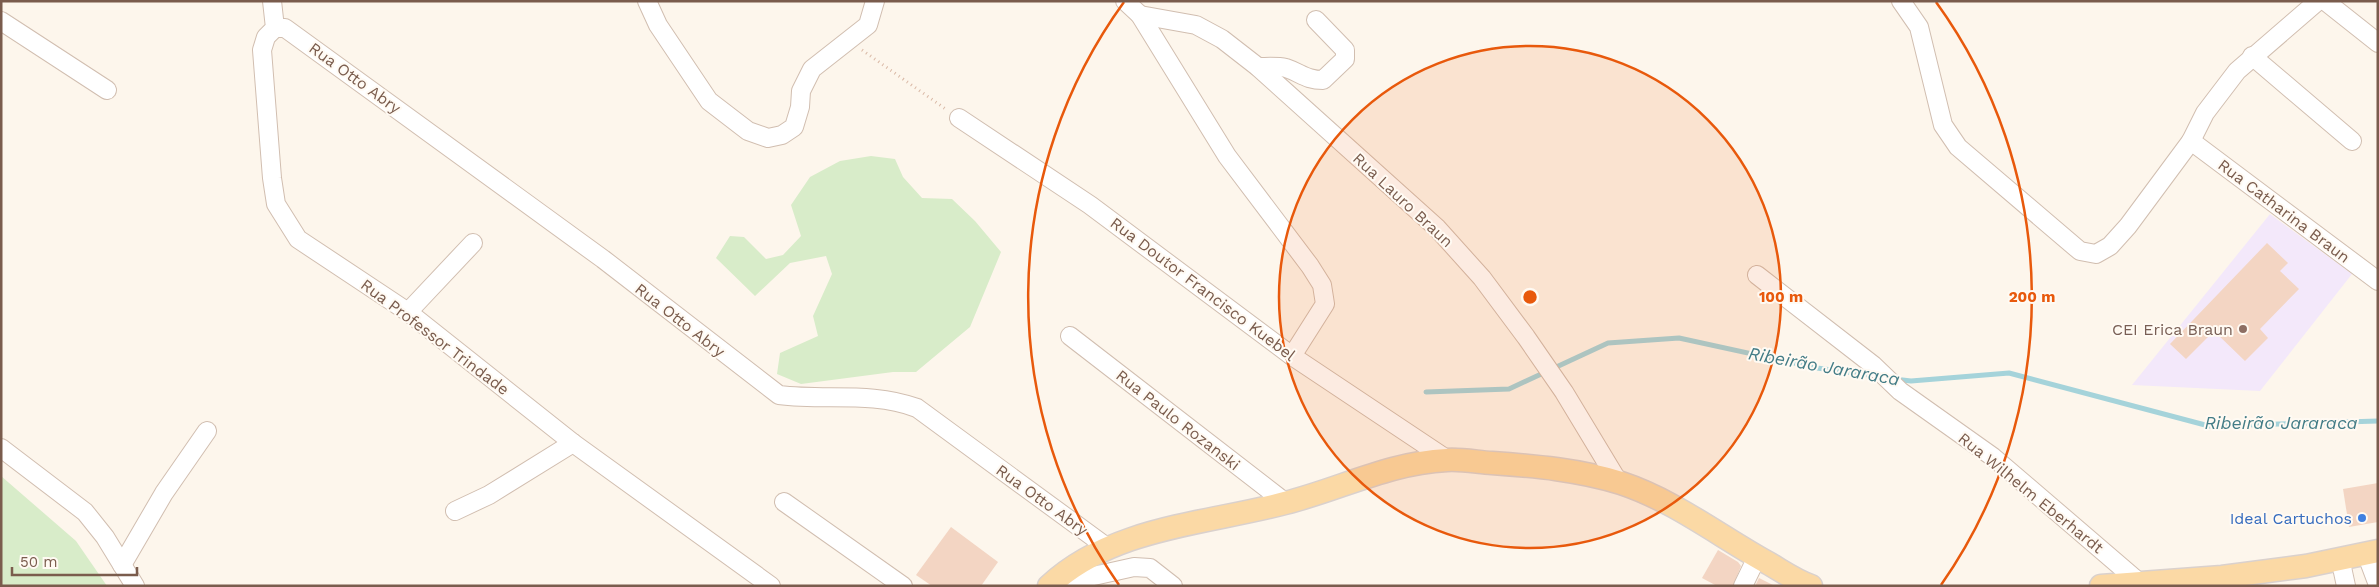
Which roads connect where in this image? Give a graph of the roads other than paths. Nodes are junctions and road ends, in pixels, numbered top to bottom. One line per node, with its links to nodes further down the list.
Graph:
1 (272, 1): 11 (street)
2 (647, 1): 3 (street)
3 (875, 1)
4 (1125, 1): 8 (street)
5 (1901, 1): 17 (street)
6 (2318, 1): 13 (street)
7 (2325, 1): 12 (street)
8 (1140, 16): 14 (street, Rua Lauro Braun); 24 (street)
9 (1, 20): 15 (street)
10 (1316, 20): 14 (street)
11 (276, 28): 22 (street, Rua Professor Trindade); 33 (street, Rua Otto Abry)
12 (2378, 43)
13 (2252, 56): 17 (street); 18 (street)
14 (1258, 67): 29 (street, Rua Lauro Braun)
15 (107, 90)
16 (959, 118): 24 (street, Rua Doutor Francisco Kuebel)
17 (2191, 141): 21 (street, Rua Catharina Braun)
18 (2352, 141)
19 (473, 243): 22 (street)
20 (1757, 275): 39 (street, Rua Wilhelm Eberhardt)
21 (2378, 281)
22 (408, 312): 26 (street, Rua Professor Trindade)
23 (1070, 336): 31 (street, Rua Paulo Rozanski)
24 (1292, 356): 28 (street, Rua Doutor Francisco Kuebel)
25 (207, 431): 37 (street)
26 (573, 443): 32 (street); 43 (street, Rua Professor Trindade)
27 (1, 448): 37 (street)
28 (1448, 460): 29 (main road); 31 (main road)
29 (1619, 483): 35 (main road)
30 (784, 502): 44 (street)
31 (1286, 503): 33 (main road)
32 (455, 511)
33 (1108, 548): 38 (main road)
34 (2372, 552): 36 (main road); 41 (street)
35 (1757, 557): 46 (street); 47 (main road)
36 (2340, 558): 39 (main road); 40 (street)
37 (122, 565): 42 (street)
38 (1052, 583): 45 (street)
39 (2140, 583): 48 (main road)
40 (2345, 585)
41 (2378, 585)
42 (135, 586)
43 (771, 586)
44 (903, 586)
45 (1173, 586)
46 (1743, 586)
47 (1811, 586)
48 (2102, 586)

